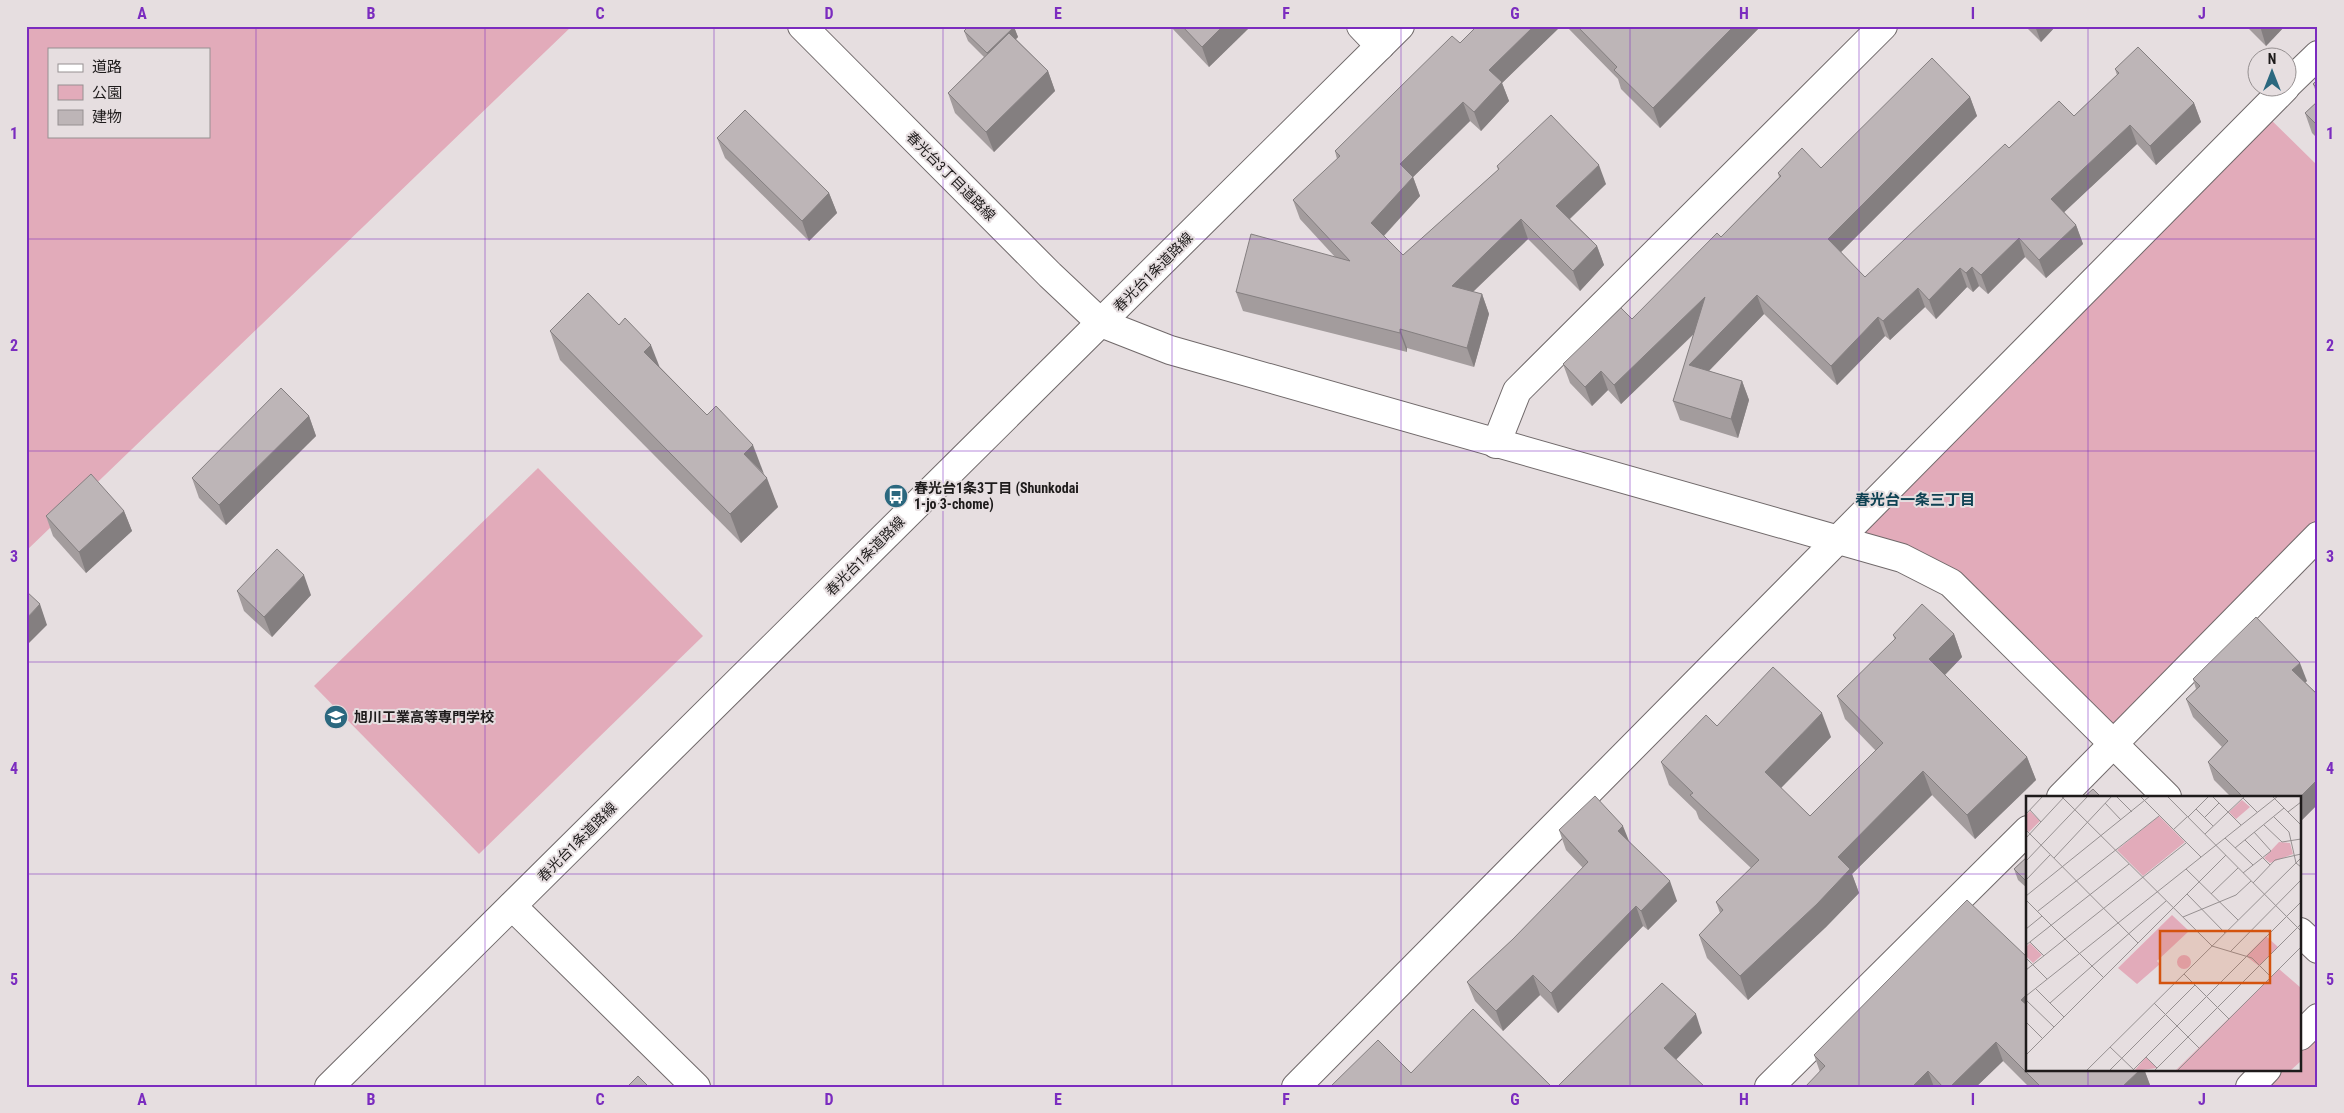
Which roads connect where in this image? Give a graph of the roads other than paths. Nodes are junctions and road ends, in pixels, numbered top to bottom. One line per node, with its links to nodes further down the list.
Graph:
1 (802, 26): 9 (street, 春光台3丁目道路線)
2 (1361, 26): 5 (street)
3 (1400, 26): 5 (street, 春光台1条道路線)
4 (1883, 26): 10 (street)
5 (1380, 46): 9 (street, 春光台1条道路線)
6 (2318, 55): 7 (street)
7 (2296, 77)
8 (2275, 98): 12 (street)
9 (1102, 323): 10 (street); 17 (street, 春光台1条道路線)
10 (1496, 444): 12 (street)
11 (2318, 536): 13 (street)
12 (1838, 541): 13 (street); 25 (street)
13 (2114, 744): 14 (street); 15 (street)
14 (2062, 796)
15 (2166, 796)
16 (2026, 832): 26 (street)
17 (512, 906): 23 (street, 春光台1条道路線); 24 (street)
18 (2302, 934): 19 (street)
19 (2318, 949)
20 (2318, 1018): 21 (street)
21 (2302, 1034)
22 (2266, 1070): 27 (street)
23 (329, 1087)
24 (696, 1087)
25 (1296, 1087)
26 (1769, 1087)
27 (2250, 1087)

